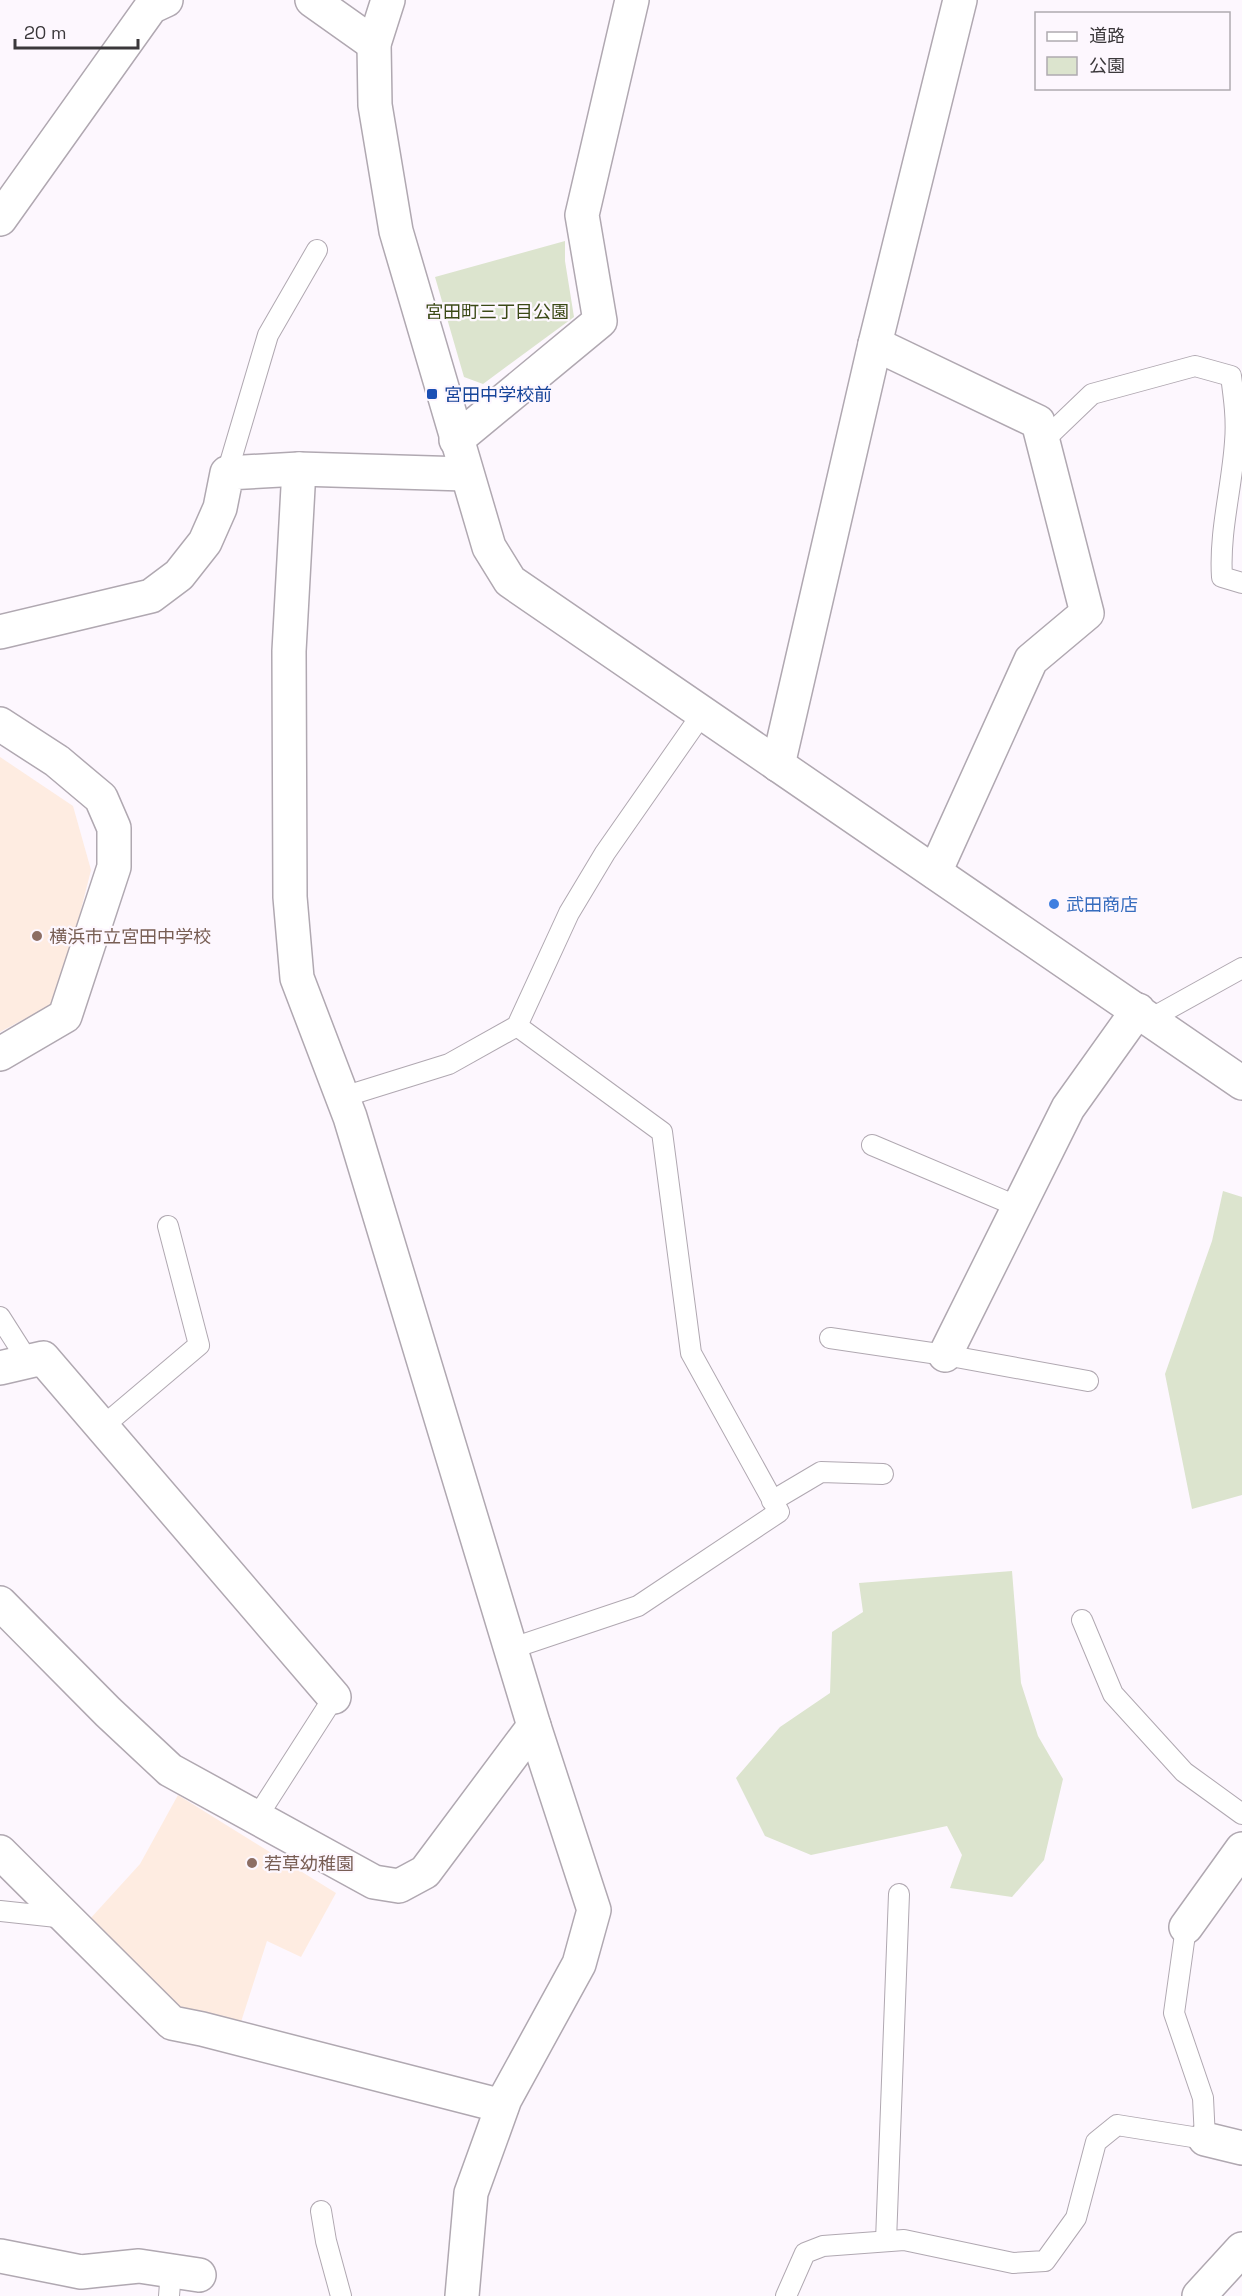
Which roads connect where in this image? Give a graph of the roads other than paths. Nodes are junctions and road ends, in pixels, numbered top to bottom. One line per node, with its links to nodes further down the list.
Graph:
1 (166, 0): 7 (street)
2 (312, 0): 6 (street)
3 (387, 0): 6 (street)
4 (632, 0): 10 (street)
5 (960, 0): 9 (street)
6 (374, 44): 10 (street)
7 (0, 219)
8 (317, 250): 13 (lane)
9 (875, 344): 11 (street); 19 (street)
10 (456, 440): 14 (street)
11 (1043, 441): 15 (lane); 20 (street)
12 (299, 469): 13 (street); 14 (street); 26 (street)
13 (227, 473): 16 (street)
14 (465, 474): 17 (street)
15 (1242, 583)
16 (0, 632)
17 (702, 714): 19 (street); 23 (lane)
18 (0, 724): 24 (street)
19 (778, 765): 20 (street)
20 (935, 872): 22 (street)
21 (1242, 968): 22 (lane)
22 (1144, 1014): 25 (street); 28 (street)
23 (517, 1026): 26 (lane); 37 (lane)
24 (0, 1054)
25 (1242, 1083)
26 (343, 1096): 40 (street)
27 (872, 1145): 28 (lane)
28 (1019, 1207): 32 (street)
29 (168, 1226): 35 (lane)
30 (0, 1317): 33 (lane)
31 (830, 1338): 32 (lane)
32 (945, 1355): 34 (lane)
33 (14, 1364): 35 (street)
34 (1088, 1381)
35 (102, 1427): 41 (street)
36 (883, 1474): 37 (lane)
37 (772, 1501): 40 (lane)
38 (0, 1603): 44 (street)
39 (1082, 1620): 43 (lane)
40 (510, 1649): 42 (street)
41 (334, 1697): 44 (lane)
42 (534, 1726): 44 (street); 51 (street)
43 (1242, 1814)
44 (257, 1817)
45 (1242, 1849): 50 (street)
46 (0, 1852): 49 (street)
47 (899, 1894): 55 (lane)
48 (0, 1911): 49 (lane)
49 (66, 1918): 51 (street)
50 (1186, 1927): 52 (lane)
51 (502, 2106): 60 (street)
52 (1205, 2139): 53 (street); 55 (lane)
53 (1242, 2148)
54 (321, 2211): 59 (lane)
55 (886, 2241): 61 (lane)
56 (1242, 2250): 62 (street)
57 (0, 2256): 58 (street)
58 (180, 2281)
59 (341, 2296)
60 (462, 2296)
61 (786, 2296)
62 (1199, 2296)

